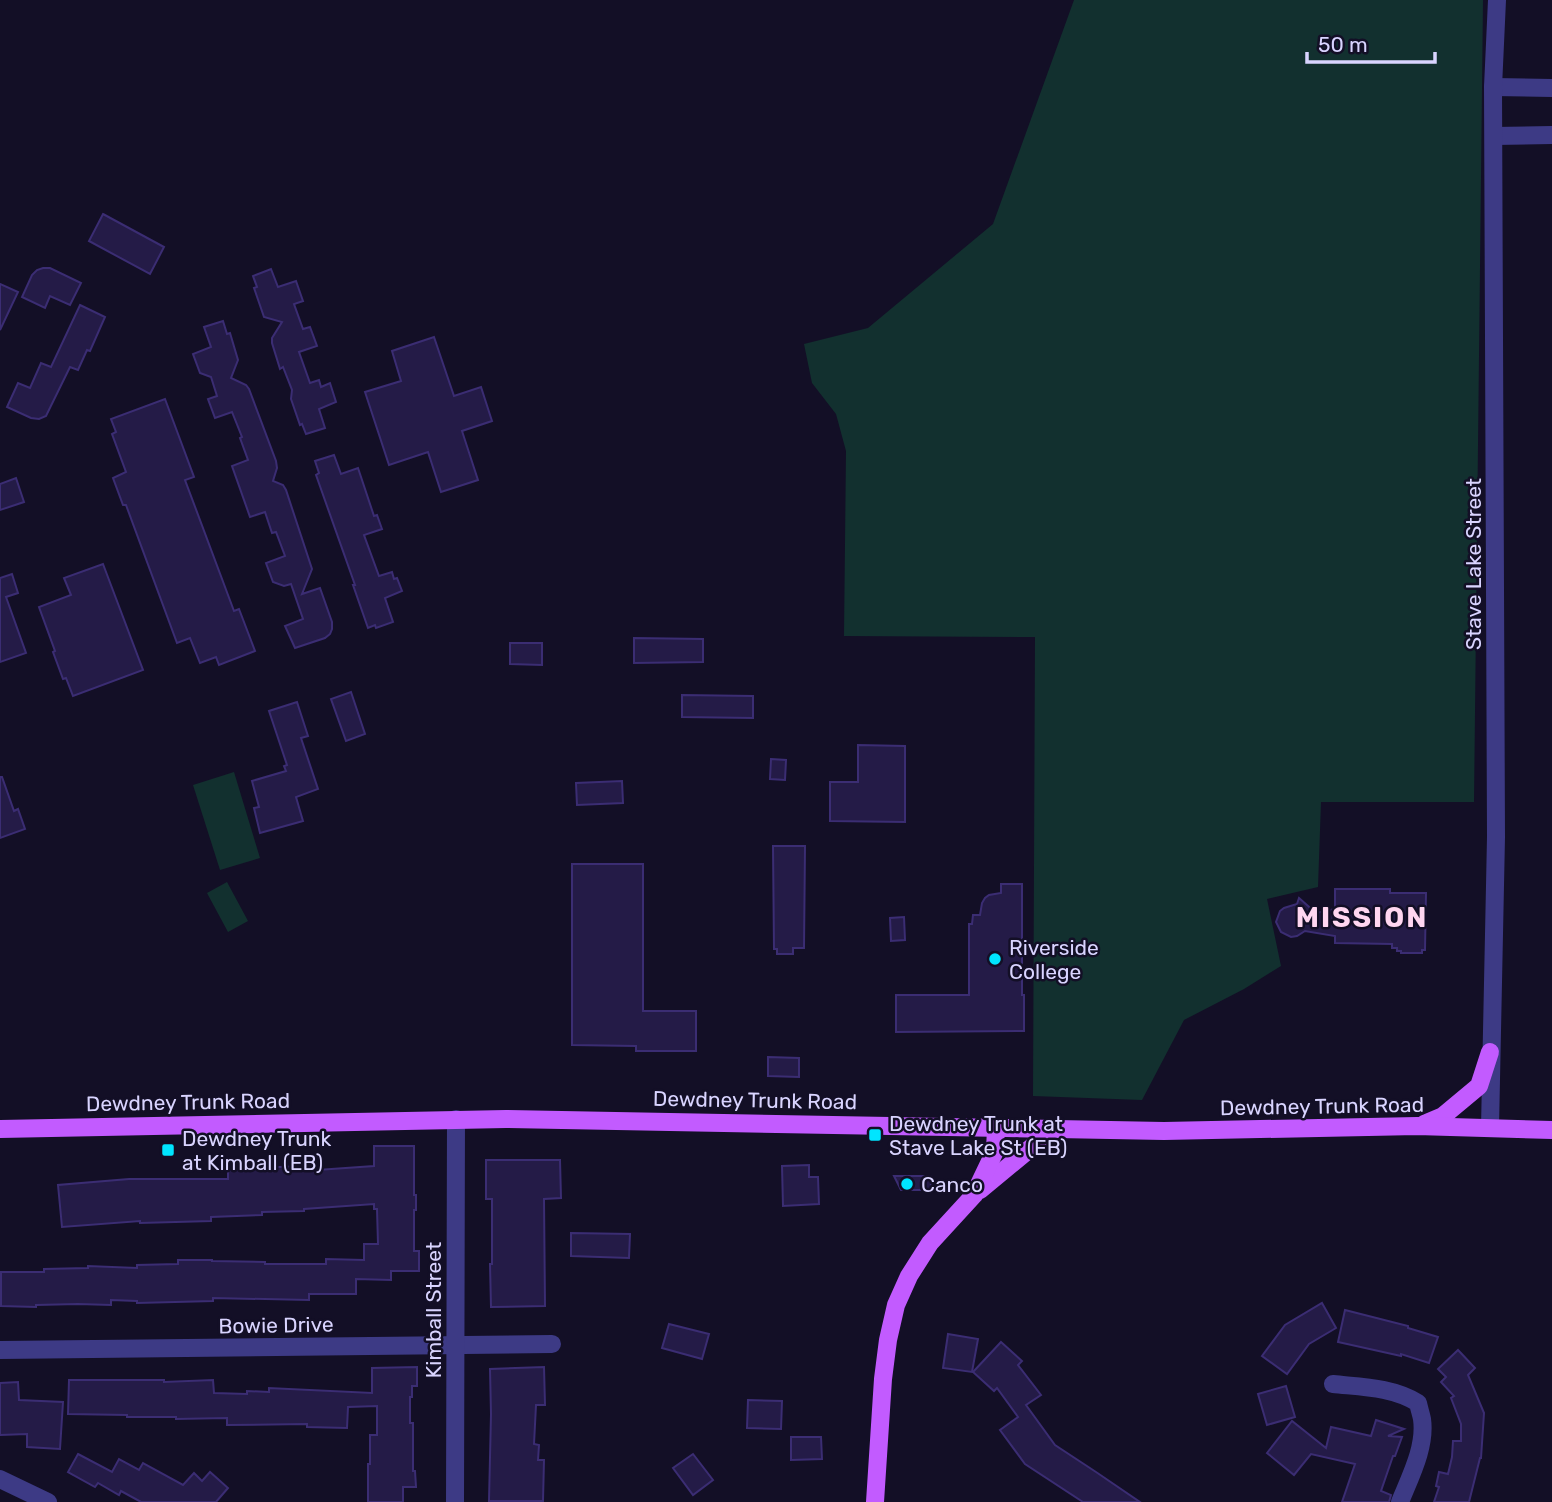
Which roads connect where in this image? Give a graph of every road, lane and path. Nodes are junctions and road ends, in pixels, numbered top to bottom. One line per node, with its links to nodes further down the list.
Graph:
1 (1497, 0): 2 (street, Stave Lake Street)
2 (1493, 87): 3 (street); 5 (street, Stave Lake Street)
3 (1552, 88)
4 (1552, 135): 5 (street)
5 (1494, 136): 6 (street, Stave Lake Street)
6 (1490, 1052): 8 (main road); 11 (street, Stave Lake Street)
7 (457, 1119): 9 (main road, Dewdney Trunk Road); 12 (main road, Dewdney Trunk Road); 16 (street, Kimball Street)
8 (1417, 1126): 10 (main road, Dewdney Trunk Road); 11 (main road, Dewdney Trunk Road)
9 (996, 1127): 10 (main road, Dewdney Trunk Road); 14 (main road)
10 (1055, 1128): 14 (main road)
11 (1490, 1128): 13 (main road, Dewdney Trunk Road)
12 (0, 1129)
13 (1552, 1130)
14 (974, 1195): 22 (main road)
15 (552, 1344): 16 (street, Bowie Drive)
16 (456, 1345): 17 (street, Bowie Drive); 21 (street, Kimball Street)
17 (0, 1350)
18 (1333, 1384): 23 (street)
19 (0, 1479): 20 (street)
20 (48, 1502)
21 (454, 1502)
22 (876, 1502)
23 (1400, 1502)

